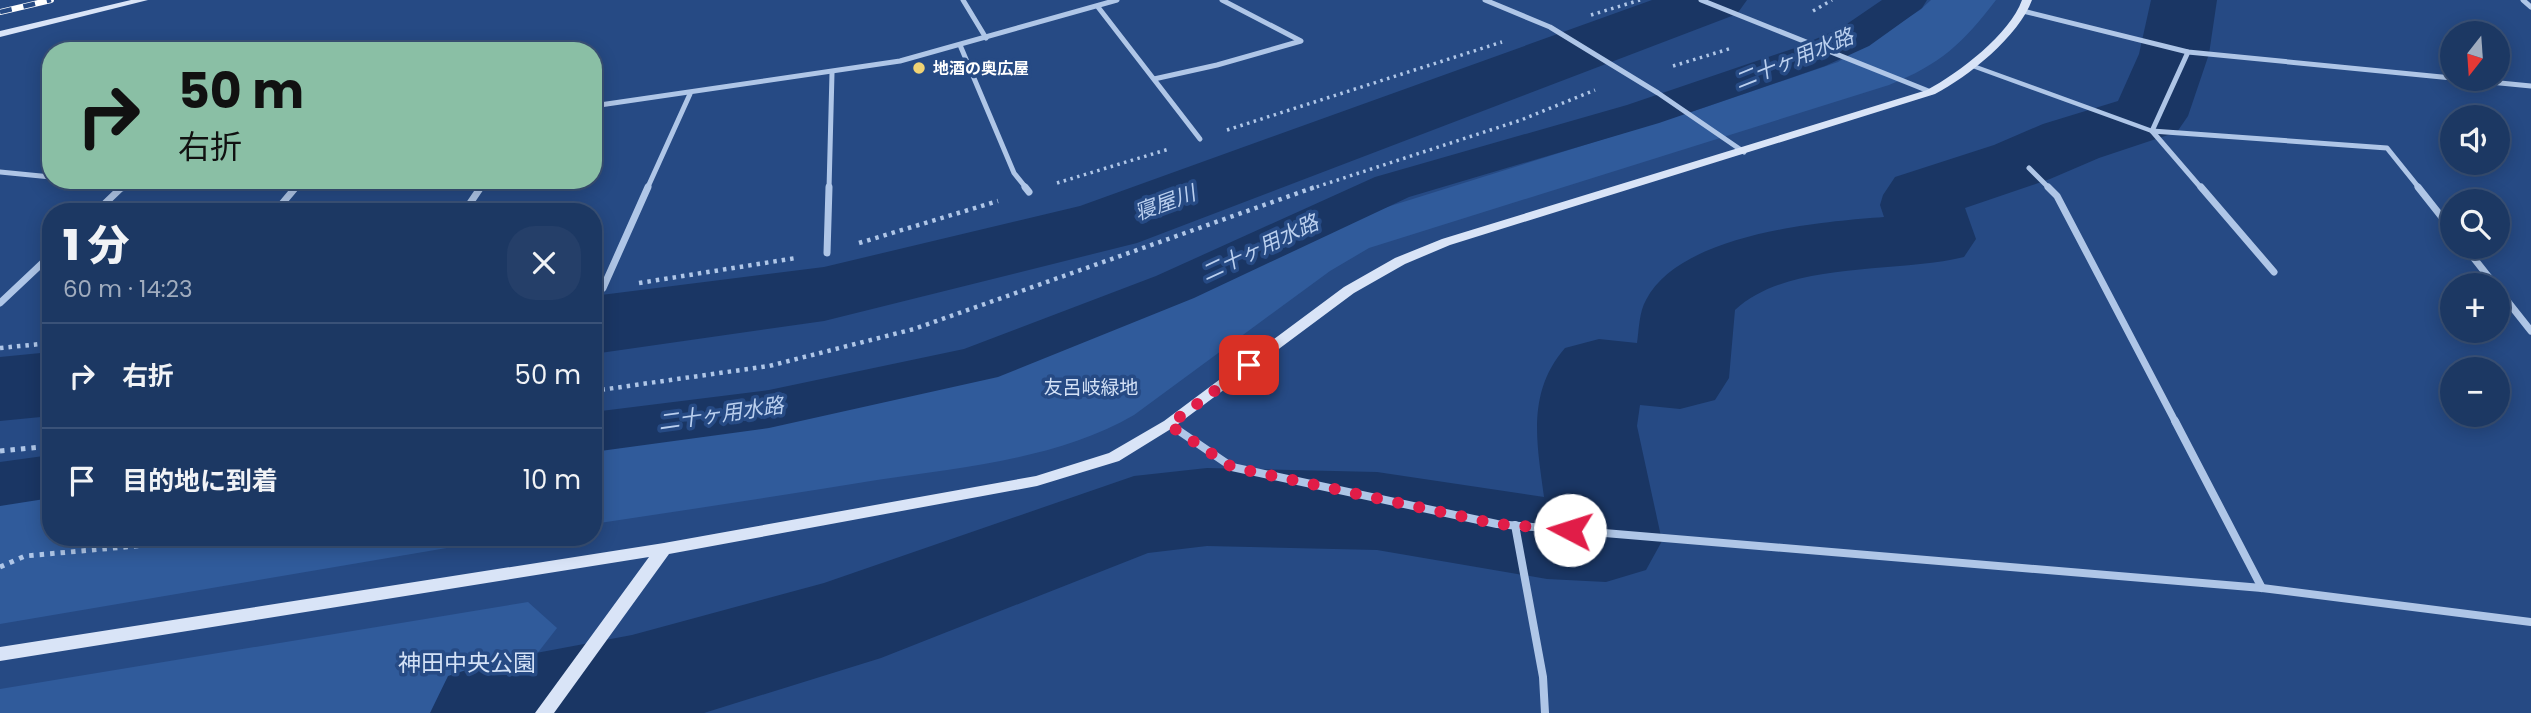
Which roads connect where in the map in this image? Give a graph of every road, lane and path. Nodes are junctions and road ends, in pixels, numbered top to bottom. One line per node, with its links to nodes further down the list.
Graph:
1 (143, 0): 13 (street)
2 (963, 0): 14 (street)
3 (1117, 0): 10 (street)
4 (1222, 0): 21 (street)
5 (1485, 0): 12 (street)
6 (1640, 0): 12 (path)
7 (1701, 0): 24 (street)
8 (2523, 0): 11 (street)
9 (2025, 5): 16 (street); 17 (street)
10 (1098, 7): 14 (street); 21 (street)
11 (2531, 7)
12 (1550, 27): 19 (street); 28 (path)
13 (0, 34)
14 (986, 38): 15 (street)
15 (960, 45): 18 (street); 35 (street)
16 (2185, 52): 20 (street); 27 (street)
17 (1973, 66): 24 (street); 27 (lane)
18 (832, 73): 25 (street); 39 (street)
19 (1634, 77): 29 (street); 50 (path)
20 (2440, 77)
21 (1154, 79): 28 (street)
22 (2510, 84): 23 (street)
23 (2531, 86)
24 (1931, 92): 29 (street)
25 (690, 94): 26 (street); 44 (street)
26 (602, 105)
27 (2152, 131): 38 (street); 42 (street)
28 (1200, 139): 35 (path)
29 (1744, 152): 51 (street)
30 (2029, 168): 58 (street)
31 (0, 172): 32 (street)
32 (42, 176)
33 (120, 189): 36 (street)
34 (295, 189): 37 (street)
35 (1029, 192): 39 (path)
36 (105, 203)
37 (283, 203)
38 (2440, 215)
39 (827, 253): 44 (path)
40 (2474, 259): 43 (street)
41 (42, 263): 45 (street)
42 (2274, 272)
43 (2485, 273)
44 (603, 288)
45 (0, 303)
46 (2510, 305): 47 (street)
47 (2531, 331)
48 (42, 343): 49 (path)
49 (0, 348)
50 (602, 390)
51 (1169, 425): 54 (street); 56 (street)
52 (42, 447): 53 (path)
53 (0, 451)
54 (1515, 525): 58 (street); 62 (street)
55 (137, 546): 57 (path)
56 (664, 549): 60 (street); 61 (street)
57 (0, 567)
58 (2262, 587): 59 (street)
59 (2531, 622)
60 (0, 654)
61 (544, 713)
62 (1545, 713)

